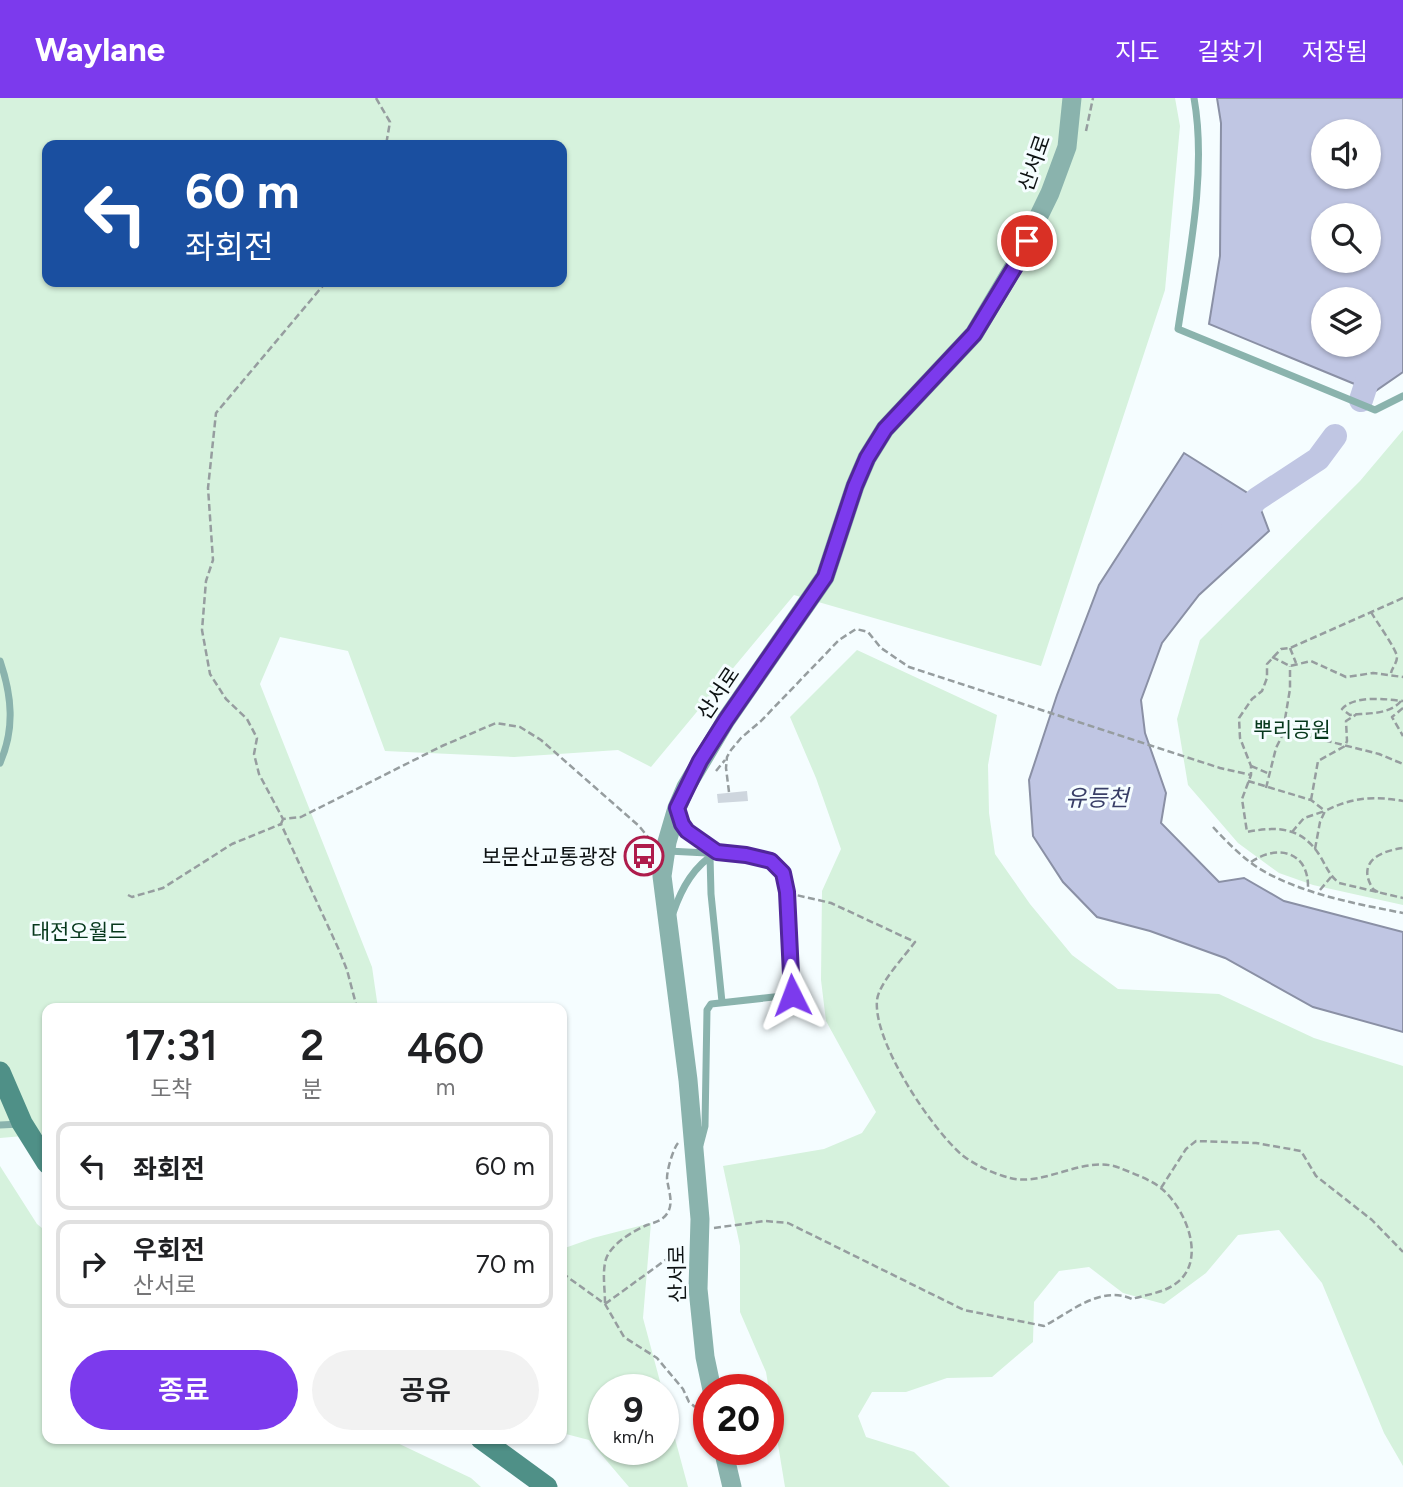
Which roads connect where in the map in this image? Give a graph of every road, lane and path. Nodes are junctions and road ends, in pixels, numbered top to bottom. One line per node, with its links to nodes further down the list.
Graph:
1 (376, 98): 6 (path)
2 (1072, 98): 36 (street, 산서로)
3 (1093, 98): 5 (path)
4 (1194, 98): 8 (lane)
5 (1086, 134)
6 (387, 140)
7 (323, 287): 38 (path)
8 (1403, 396)
9 (1403, 598): 10 (path)
10 (1371, 612): 11 (path); 16 (path)
11 (1290, 649): 12 (path); 14 (path)
12 (1272, 657): 15 (path); 27 (path)
13 (0, 661): 25 (lane)
14 (1296, 663): 15 (path); 16 (path)
15 (1290, 666): 21 (path)
16 (1390, 674): 17 (path)
17 (1403, 677)
18 (1402, 701): 20 (path); 20 (path)
19 (1403, 709): 22 (path)
20 (1357, 714): 23 (path)
21 (1284, 730): 23 (path); 29 (path)
22 (1403, 736)
23 (1345, 746): 26 (path); 34 (path)
24 (727, 757): 28 (path); 30 (path); 33 (path)
25 (0, 763)
26 (1403, 764)
27 (1251, 766): 29 (path); 30 (path)
28 (720, 767)
29 (1270, 774): 32 (path)
30 (1251, 775): 31 (path)
31 (1248, 781): 32 (path); 41 (path)
32 (1266, 788): 34 (path)
33 (729, 792)
34 (1311, 800): 37 (path)
35 (1403, 801): 37 (path)
36 (677, 808): 44 (street, 산서로); 45 (lane)
37 (1325, 811): 41 (path); 43 (path)
38 (283, 819): 39 (path); 44 (path)
39 (281, 824): 52 (path); 57 (path)
40 (1213, 827): 46 (path)
41 (1292, 832): 43 (path)
42 (1403, 848): 51 (path)
43 (1315, 849): 47 (path)
44 (657, 850): 45 (lane); 55 (street, 산서로)
45 (714, 854): 49 (lane); 55 (lane); 56 (lane)
46 (1251, 862): 48 (path); 48 (path)
47 (1331, 877): 50 (path); 51 (path)
48 (1308, 888): 50 (path)
49 (787, 892): 56 (lane); 64 (path)
50 (1319, 892): 54 (path)
51 (1381, 893): 53 (path)
52 (128, 895)
53 (1403, 898)
54 (1403, 913)
55 (669, 924): 61 (street, 산서로)
56 (722, 1002): 63 (lane)
57 (355, 1003)
58 (0, 1072): 59 (main road)
59 (22, 1124): 60 (lane); 62 (main road)
60 (0, 1125)
61 (690, 1126): 63 (street, 산서로); 68 (path)
62 (42, 1155)
63 (694, 1165): 65 (street, 산서로)
64 (1161, 1188): 65 (path); 66 (path)
65 (699, 1236): 68 (path); 69 (street, 산서로)
66 (1403, 1252)
67 (567, 1277): 68 (path)
68 (605, 1304): 70 (path)
69 (709, 1374)
70 (693, 1405)
71 (488, 1444): 73 (main road)
72 (727, 1465): 74 (street)
73 (547, 1487)
74 (732, 1487)

